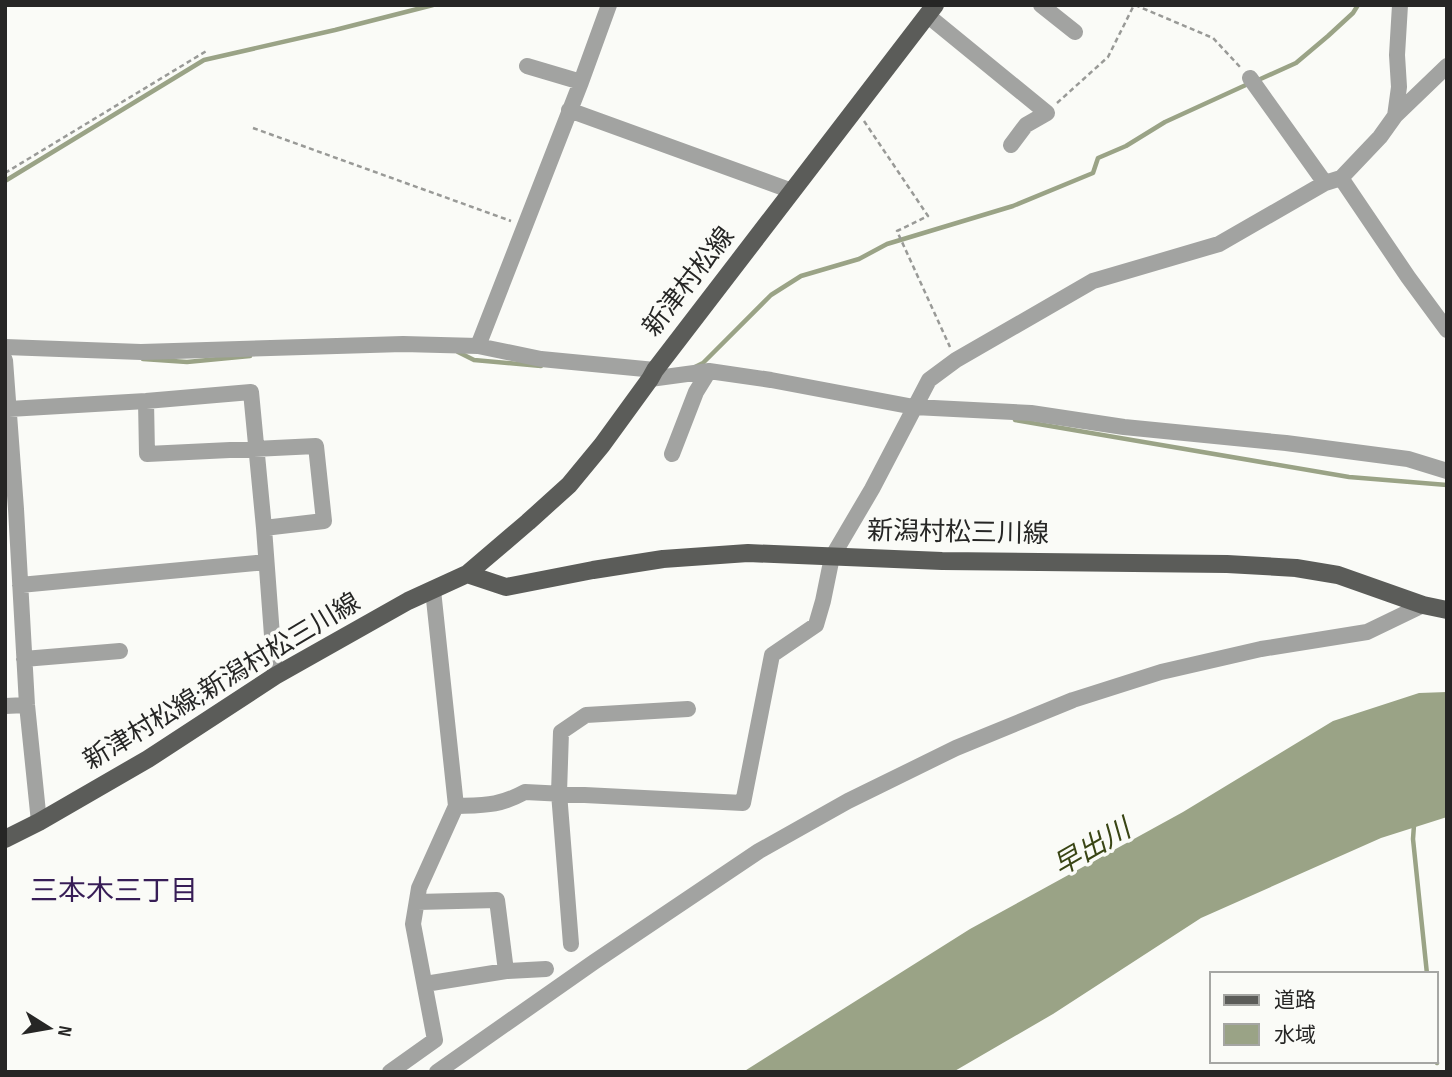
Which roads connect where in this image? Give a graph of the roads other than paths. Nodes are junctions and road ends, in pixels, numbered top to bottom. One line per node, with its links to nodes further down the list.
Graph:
1 (609, 5): 9 (street)
2 (1041, 5): 5 (street)
3 (1400, 5): 11 (street)
4 (931, 10): 12 (street); 15 (main road, 新津村松線)
5 (1075, 32)
6 (527, 65): 9 (street)
7 (1447, 66): 11 (street)
8 (1250, 78): 14 (street)
9 (581, 82): 10 (street)
10 (569, 110): 15 (street); 17 (street)
11 (1395, 116): 13 (street)
12 (1011, 145)
13 (1341, 178): 14 (street); 16 (street)
14 (1325, 183): 24 (street)
15 (792, 191): 21 (main road, 新津村松線)
16 (1447, 330)
17 (478, 346): 18 (street); 21 (street)
18 (5, 347)
19 (5, 360): 22 (street)
20 (709, 371): 21 (street); 24 (street); 27 (street)
21 (652, 375): 33 (main road, 新津村松線)
22 (6, 386): 25 (street)
23 (146, 401): 25 (street); 26 (street); 26 (street)
24 (914, 407): 29 (street); 31 (street)
25 (9, 409): 28 (street)
26 (256, 449): 30 (street); 30 (street)
27 (672, 454)
28 (9, 465): 34 (street)
29 (1447, 471)
30 (264, 528): 32 (street)
31 (832, 557): 33 (main road, 新潟村松三川線); 36 (main road, 新潟村松三川線); 46 (street)
32 (266, 562): 34 (street); 42 (street)
33 (467, 574): 35 (main road, 新津村松線;新潟村松三川線)
34 (20, 585): 38 (street)
35 (433, 590): 42 (main road, 新津村松線;新潟村松三川線); 47 (street)
36 (1423, 605): 37 (main road, 新潟村松三川線); 56 (street)
37 (1447, 610)
38 (22, 625): 39 (street); 41 (street)
39 (5, 626)
40 (120, 651): 41 (street)
41 (24, 659): 43 (street)
42 (275, 676): 48 (main road, 新津村松線;新潟村松三川線)
43 (27, 705): 44 (street); 48 (street)
44 (5, 706)
45 (688, 709): 46 (street)
46 (559, 793): 47 (street); 51 (street)
47 (456, 806): 50 (street)
48 (39, 822): 49 (main road, 新津村松線;新潟村松三川線)
49 (5, 839)
50 (417, 902): 53 (street); 54 (street)
51 (571, 944)
52 (547, 969): 53 (street)
53 (506, 971): 54 (street)
54 (425, 984): 55 (street)
55 (390, 1072)
56 (438, 1072)

